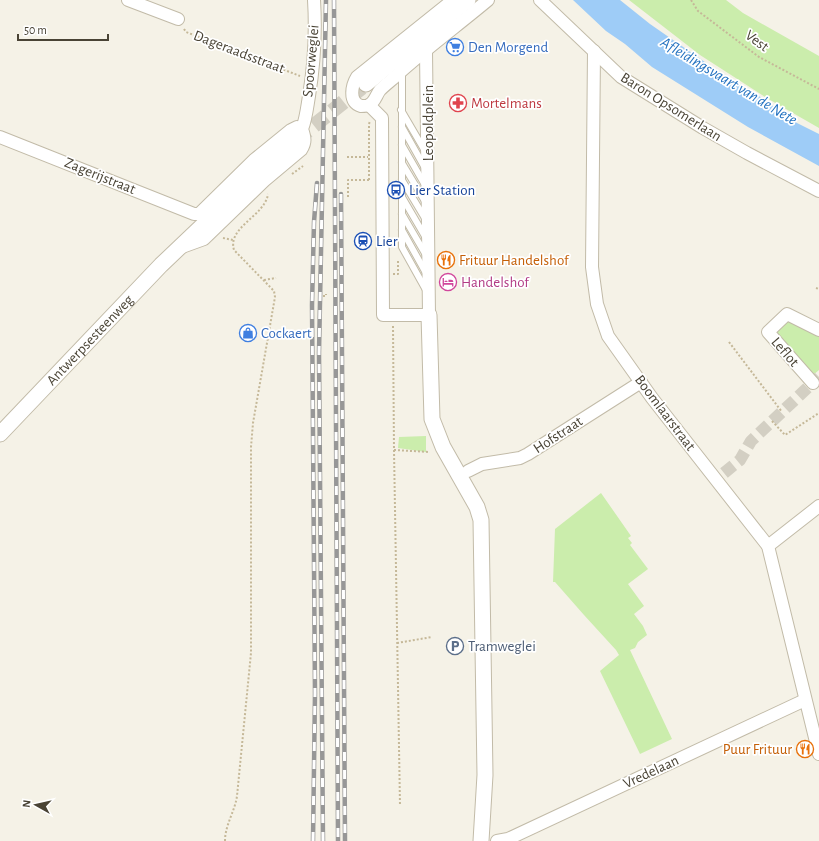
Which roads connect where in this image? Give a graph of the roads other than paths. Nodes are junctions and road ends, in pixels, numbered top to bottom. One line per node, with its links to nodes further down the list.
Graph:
1 (128, 0): 7 (street, Dageraadsstraat)
2 (314, 0): 15 (street, Spoorweglei)
3 (454, 0): 12 (street)
4 (468, 0): 11 (street)
5 (488, 0): 8 (street, Leopoldplein)
6 (540, 0): 9 (street, Baron Opsomerlaan)
7 (178, 19)
8 (426, 51): 10 (street, Leopoldplein); 18 (street, Leopoldplein)
9 (594, 51): 23 (street, Baron Opsomerlaan); 36 (street, Boomlaarstraat)
10 (402, 71): 12 (street, Leopoldplein); 13 (lane)
11 (366, 84)
12 (369, 105): 34 (street)
13 (401, 110): 14 (lane); 18 (lane)
14 (401, 127): 17 (lane); 20 (lane)
15 (301, 130): 16 (street, Zagerijstraat); 30 (street, Antwerpsesteenweg); 30 (street, Antwerpsesteenweg)
16 (0, 137)
17 (401, 144): 19 (lane); 22 (lane)
18 (428, 156): 20 (street, Leopoldplein)
19 (401, 162): 21 (lane); 25 (lane)
20 (428, 173): 22 (street, Leopoldplein)
21 (401, 179): 24 (lane); 27 (lane)
22 (428, 190): 25 (street, Leopoldplein)
23 (819, 191)
24 (401, 196): 26 (lane); 29 (lane)
25 (428, 207): 27 (street, Leopoldplein)
26 (402, 213): 28 (lane); 31 (lane)
27 (428, 224): 29 (street, Leopoldplein)
28 (402, 230): 32 (lane); 33 (lane)
29 (428, 241): 31 (street, Leopoldplein)
30 (180, 247): 38 (street, Antwerpsesteenweg)
31 (428, 259): 32 (street, Leopoldplein)
32 (428, 276): 33 (street, Leopoldplein)
33 (428, 293): 34 (street, Leopoldplein)
34 (429, 315): 45 (street, Leopoldplein)
35 (819, 330): 37 (street, Leflot)
36 (641, 382): 39 (street, Hofstraat); 41 (street, Boomlaarstraat)
37 (812, 384)
38 (0, 434)
39 (468, 471)
40 (819, 506): 41 (street)
41 (768, 546): 42 (street, Boomlaarstraat)
42 (805, 700): 43 (street, Boomlaarstraat); 46 (street, Vredelaan)
43 (817, 731): 44 (street, Boomlaarstraat)
44 (819, 754)
45 (481, 841)
46 (497, 841)

